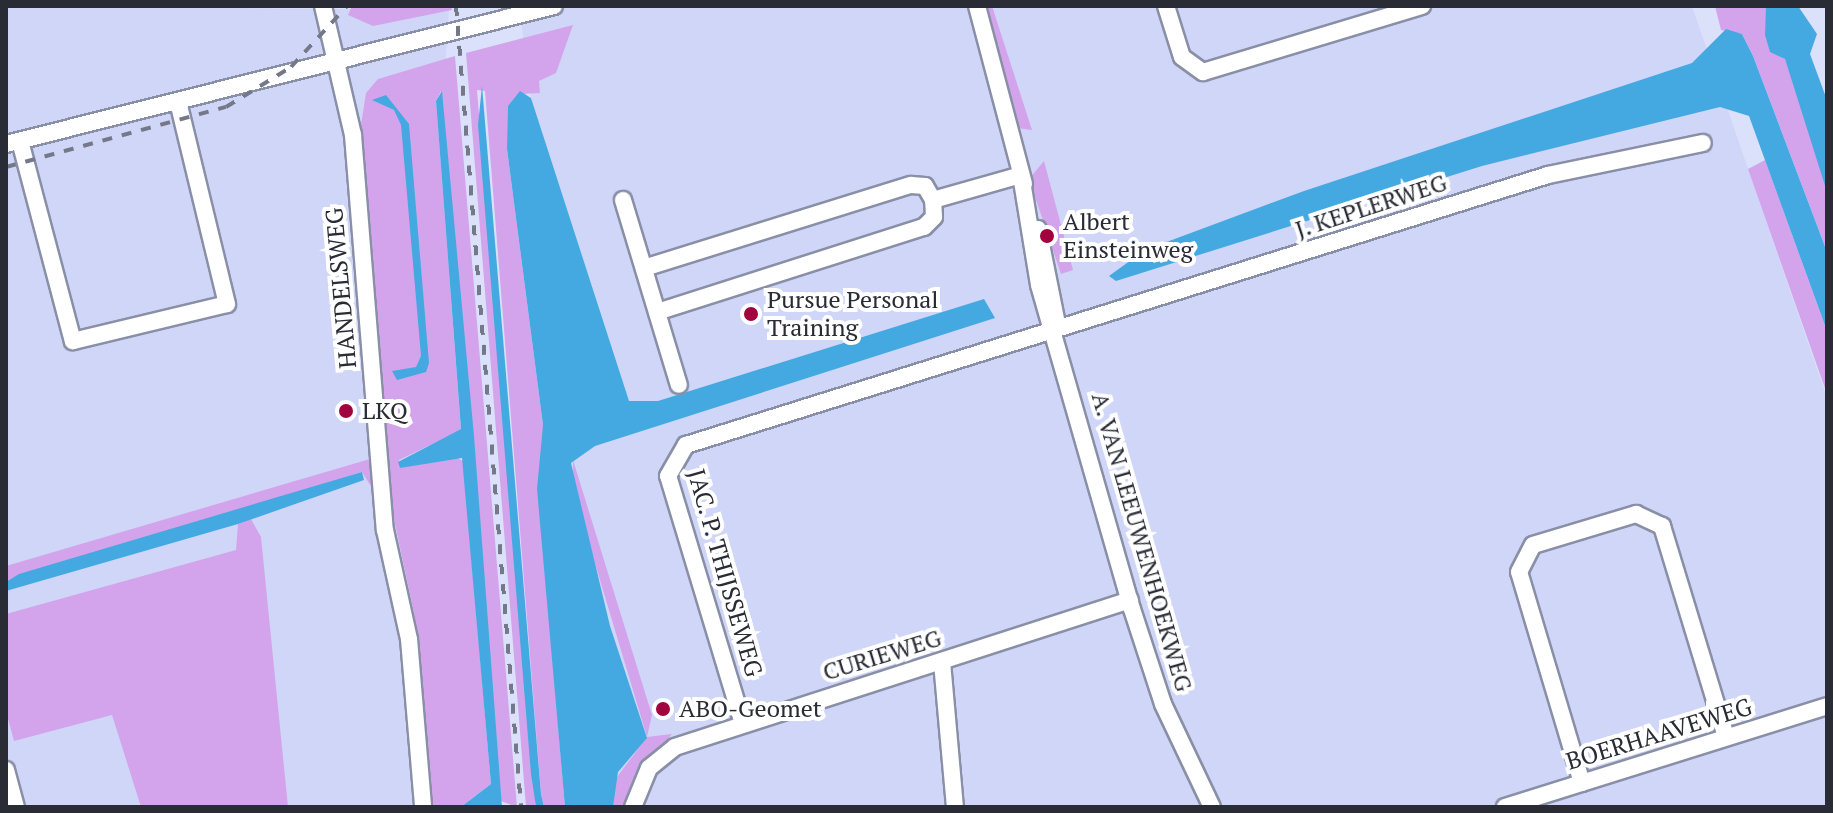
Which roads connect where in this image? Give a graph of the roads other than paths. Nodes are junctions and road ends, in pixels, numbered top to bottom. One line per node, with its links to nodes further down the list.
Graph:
1 (323, 6): 6 (street, HANDELSWEG)
2 (554, 6): 6 (street)
3 (1166, 6): 4 (street)
4 (1422, 6)
5 (976, 8): 10 (street, A. VAN LEEUWENHOEKWEG)
6 (339, 63): 7 (street); 25 (street, HANDELSWEG)
7 (178, 102): 8 (street); 8 (street)
8 (13, 143)
9 (1703, 143): 15 (street, J. KEPLERWEG)
10 (1021, 175): 12 (street); 15 (street, A. VAN LEEUWENHOEKWEG)
11 (623, 200): 13 (street)
12 (933, 200): 13 (street); 14 (street)
13 (644, 268): 14 (street)
14 (657, 312): 16 (street)
15 (1057, 329): 17 (street, A. VAN LEEUWENHOEKWEG); 20 (street, JAC. P. THIJSSEWEG)
16 (679, 385)
17 (1130, 600): 18 (street, CURIEWEG); 28 (street, A. VAN LEEUWENHOEKWEG)
18 (942, 662): 20 (street, CURIEWEG); 27 (street)
19 (1827, 706): 21 (street, BOERHAAVEWEG)
20 (743, 724): 26 (street, CURIEWEG)
21 (1726, 737): 23 (street, BOERHAAVEWEG); 23 (street)
22 (6, 770): 24 (street)
23 (1582, 783): 29 (street, BOERHAAVEWEG)
24 (16, 807)
25 (423, 807)
26 (633, 807)
27 (955, 807)
28 (1212, 807)
29 (1505, 807)

